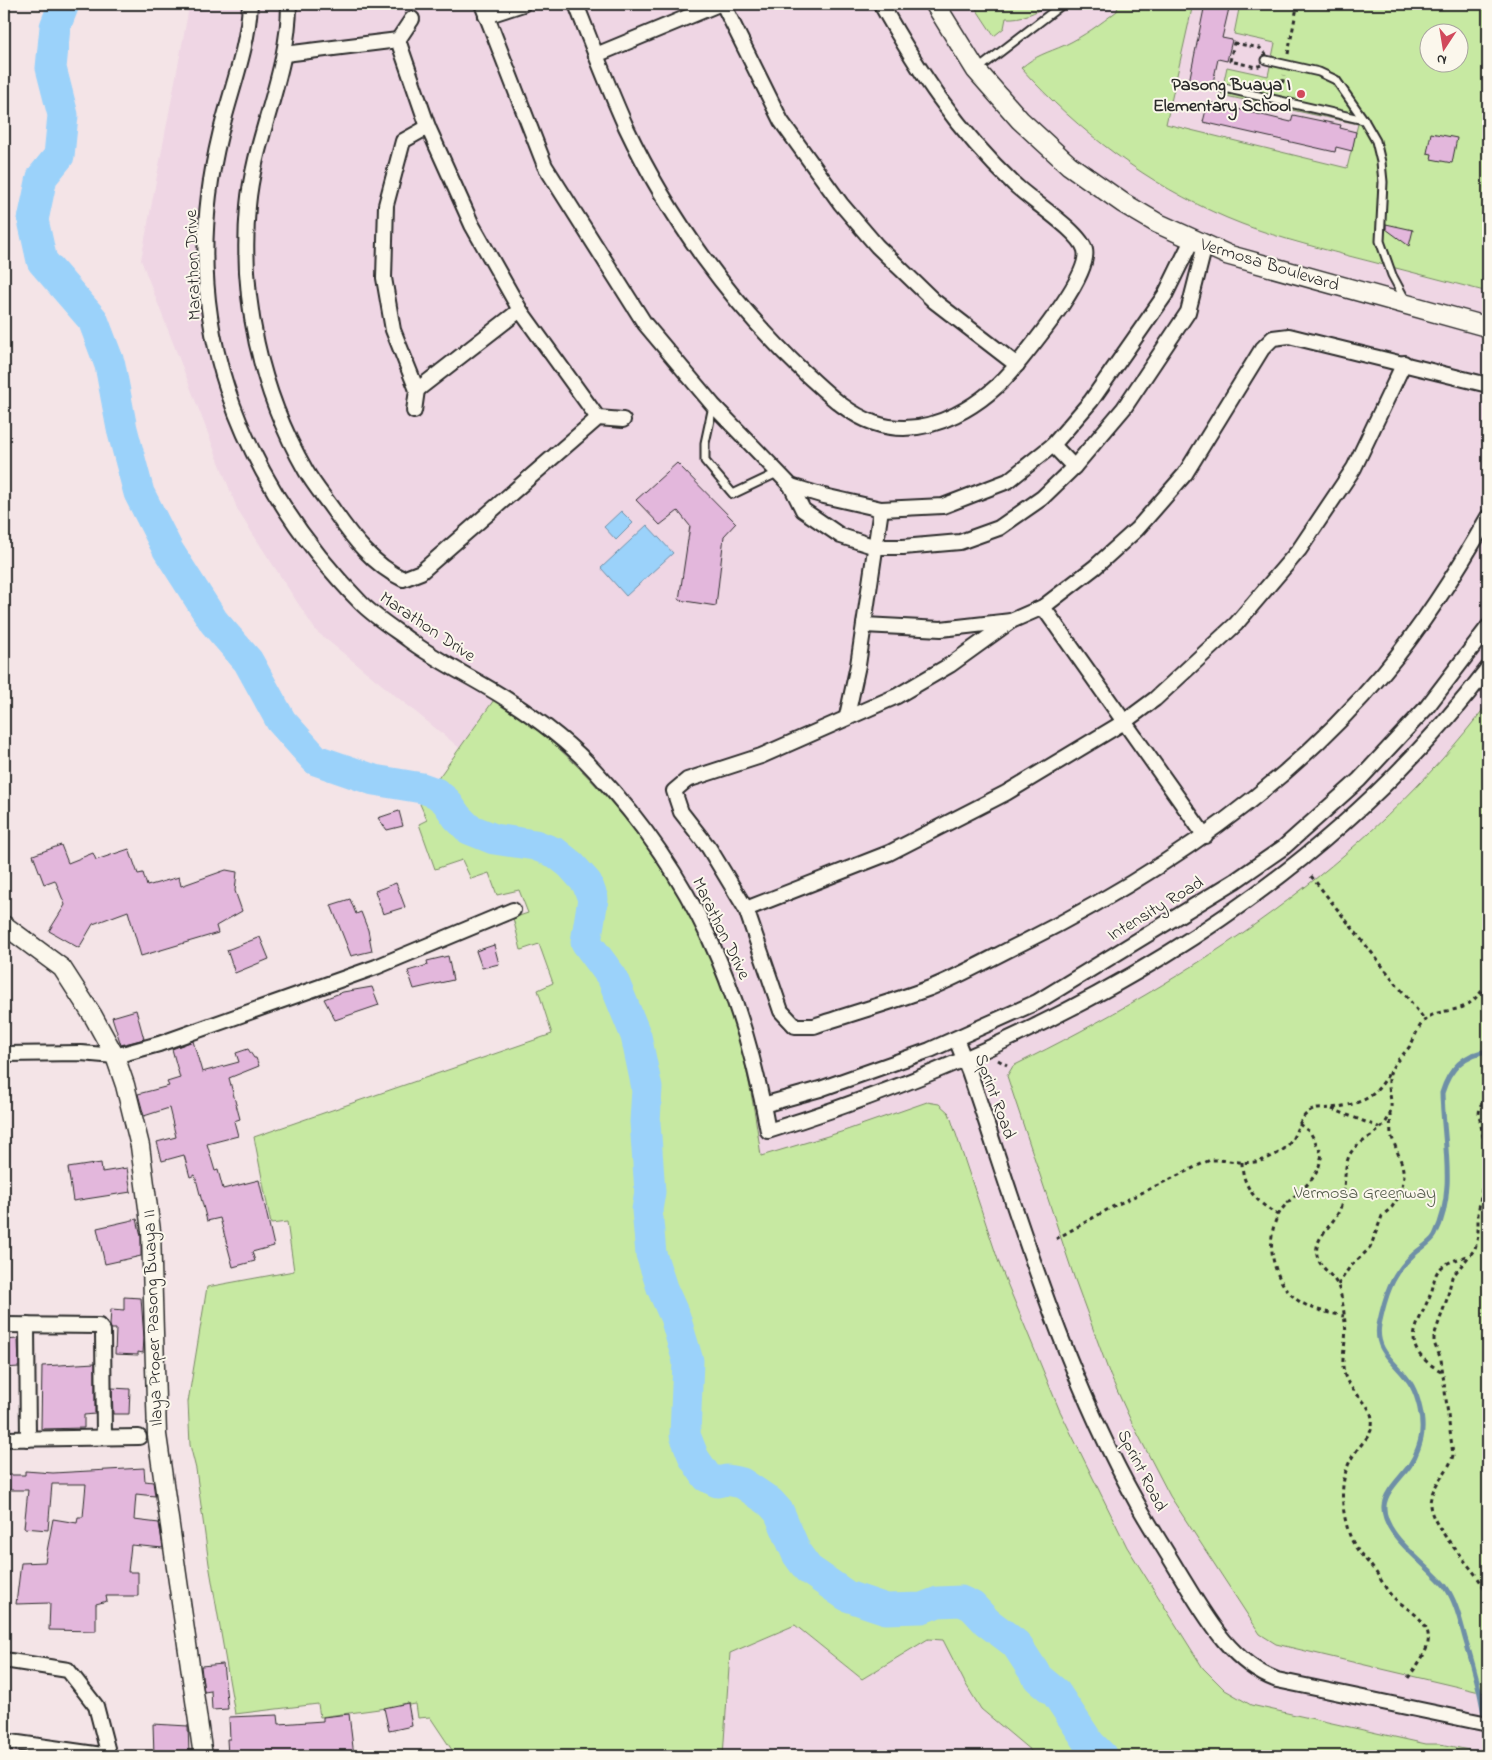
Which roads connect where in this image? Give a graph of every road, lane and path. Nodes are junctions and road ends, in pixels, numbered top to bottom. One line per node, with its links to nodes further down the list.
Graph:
1 (250, 4): 61 (street, Marathon Drive)
2 (288, 4): 13 (street)
3 (523, 4): 10 (street)
4 (576, 4): 14 (street)
5 (719, 4): 14 (street)
6 (723, 4): 25 (street)
7 (881, 4): 25 (street)
8 (935, 4): 16 (main road, Vermosa Boulevard)
9 (1063, 4): 16 (lane)
10 (484, 10): 28 (street)
11 (412, 19): 12 (street)
12 (398, 40): 13 (street); 19 (street)
13 (285, 54): 30 (street)
14 (596, 55): 25 (street)
15 (1266, 60): 15 (path); 18 (lane)
16 (976, 70): 20 (main road, Vermosa Boulevard)
17 (1220, 87): 18 (lane)
18 (1364, 120): 21 (lane)
19 (428, 127): 22 (street); 27 (street)
20 (1199, 243): 21 (main road, Vermosa Boulevard); 32 (street); 33 (street)
21 (1408, 303): 23 (main road, Vermosa Boulevard)
22 (520, 310): 27 (street); 30 (street)
23 (1488, 327)
24 (1404, 363): 26 (street); 39 (street); 45 (street)
25 (1017, 364)
26 (1488, 385)
27 (417, 390): 29 (street)
28 (713, 405): 34 (street); 34 (lane)
29 (414, 411)
30 (598, 418): 31 (street)
31 (623, 420)
32 (1053, 445): 33 (street); 36 (street)
33 (1074, 467): 38 (street)
34 (778, 473): 35 (street)
35 (791, 486): 36 (street); 38 (street)
36 (882, 509): 38 (street)
37 (1488, 517): 46 (street)
38 (876, 547): 41 (street)
39 (1043, 607): 40 (street); 45 (street)
40 (1011, 621): 41 (street); 44 (street)
41 (864, 624): 44 (street)
42 (1488, 627): 53 (street, Intensity Road)
43 (1488, 668): 56 (street)
44 (847, 716): 48 (street)
45 (1124, 722): 46 (street); 48 (street)
46 (1205, 836): 48 (street)
47 (1311, 876): 52 (path)
48 (746, 909)
49 (513, 910): 55 (street)
50 (4, 925): 55 (street, Ilaya Proper Pasong Buaya II)
51 (1488, 985): 52 (path)
52 (1425, 1020): 59 (path)
53 (956, 1039): 56 (street, Sprint Road); 61 (street, Intensity Road)
54 (4, 1054): 55 (street)
55 (115, 1056): 85 (street, Ilaya Proper Pasong Buaya II)
56 (964, 1060): 61 (street, Marathon Drive); 82 (street, Sprint Road)
57 (997, 1060): 58 (path)
58 (1006, 1065)
59 (1391, 1069): 62 (path); 63 (path)
60 (1488, 1097): 69 (path)
61 (764, 1106)
62 (1329, 1108): 64 (path); 65 (path)
63 (1390, 1114): 65 (path); 70 (path)
64 (1299, 1124): 66 (path); 67 (path)
65 (1381, 1128): 70 (path)
66 (1242, 1162): 67 (path); 68 (path)
67 (1278, 1215): 71 (path)
68 (1056, 1239)
69 (1470, 1255): 74 (path); 74 (path)
70 (1338, 1285): 71 (path)
71 (1344, 1316): 81 (path)
72 (4, 1325): 73 (street)
73 (27, 1325): 75 (street); 78 (street)
74 (1441, 1371): 79 (path)
75 (104, 1437): 76 (street); 78 (street)
76 (139, 1437)
77 (4, 1439): 78 (street)
78 (28, 1439)
79 (1488, 1595)
80 (4, 1660): 84 (street)
81 (1408, 1678)
82 (1488, 1724)
83 (4, 1741): 84 (street)
84 (109, 1756)
85 (203, 1756)

